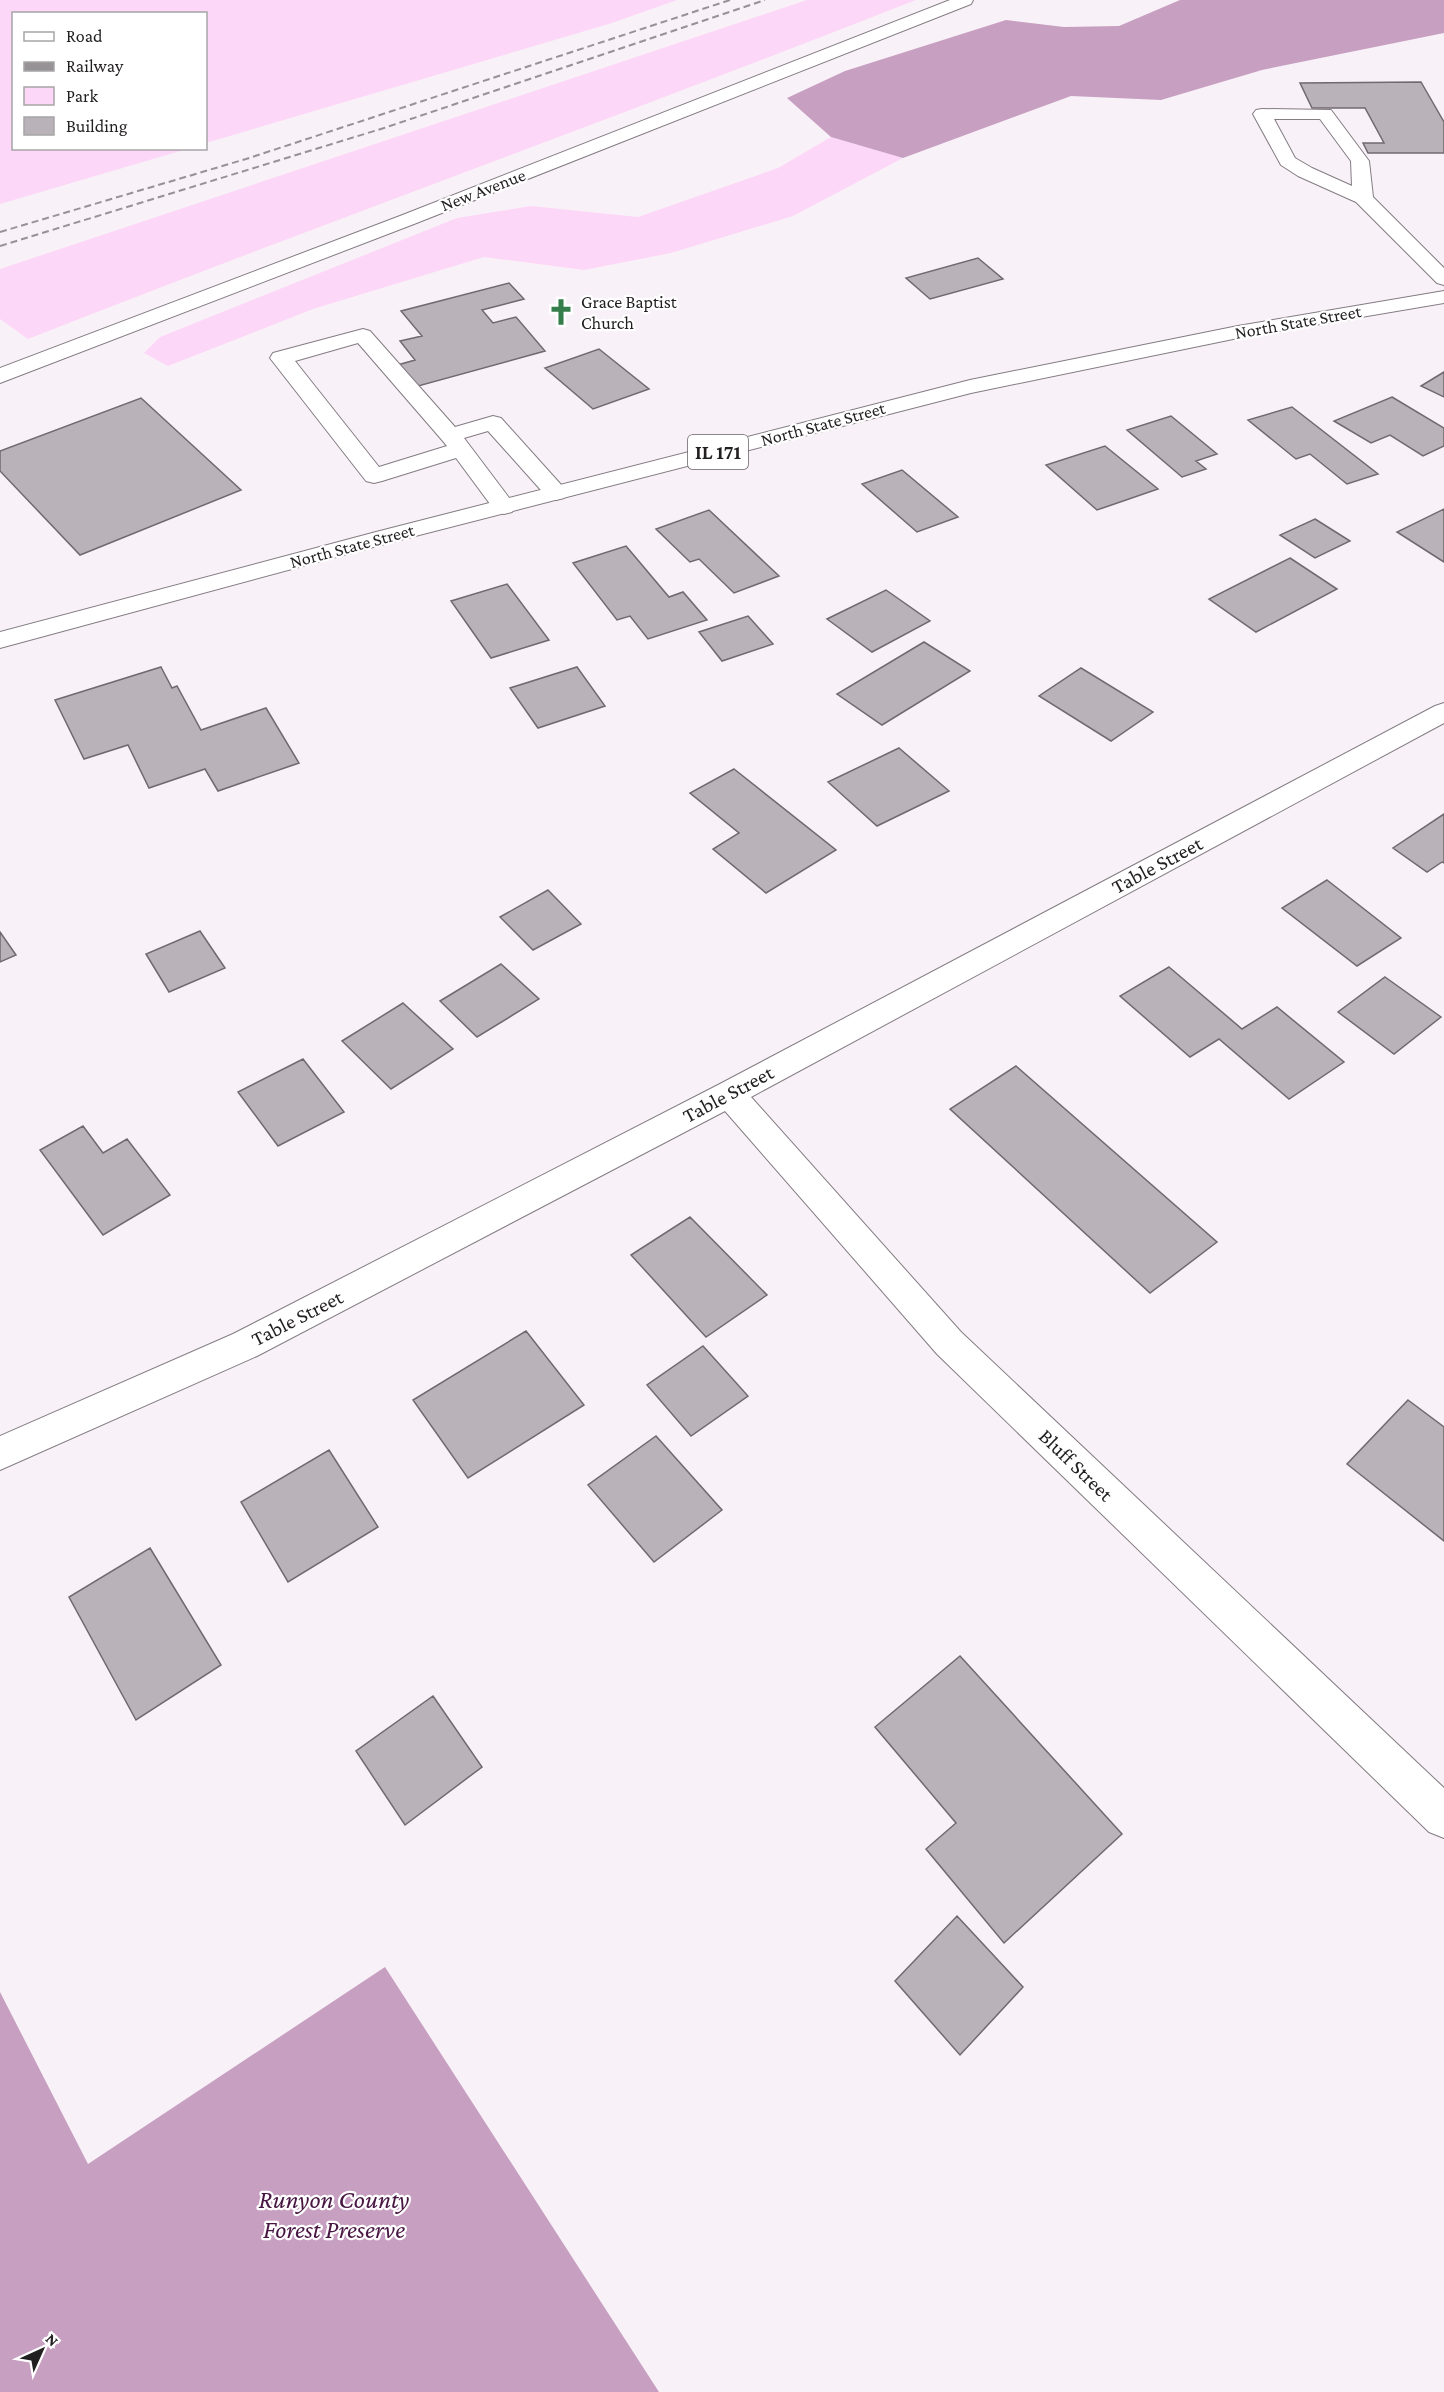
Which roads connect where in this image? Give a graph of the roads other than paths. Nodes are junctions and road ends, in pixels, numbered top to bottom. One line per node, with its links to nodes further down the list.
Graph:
1 (965, 0): 5 (main road, New Avenue)
2 (1363, 198): 2 (main road); 3 (main road)
3 (1444, 279)
4 (1444, 297): 7 (main road, North State Street / IL 171)
5 (0, 376)
6 (455, 442): 6 (main road); 7 (main road); 8 (main road)
7 (556, 493): 8 (main road, North State Street / IL 171)
8 (504, 507): 9 (main road, North State Street / IL 171)
9 (0, 640)
10 (1442, 715): 11 (main road, Table Street)
11 (729, 1094): 12 (main road, Table Street); 13 (main road, Bluff Street)
12 (0, 1453)
13 (1444, 1817)

